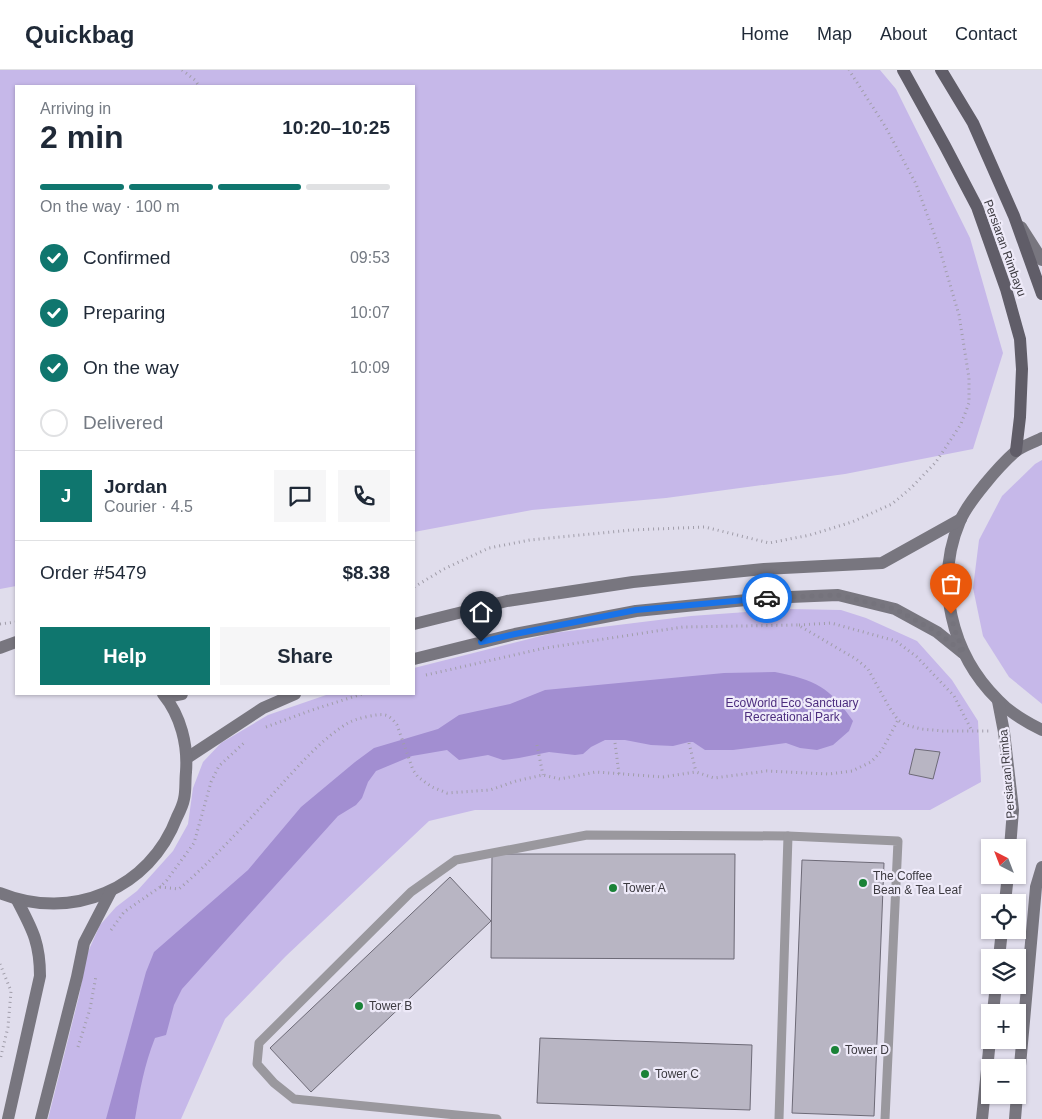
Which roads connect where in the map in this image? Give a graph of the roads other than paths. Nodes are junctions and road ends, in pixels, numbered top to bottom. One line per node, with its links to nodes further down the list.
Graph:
1 (903, 70): 7 (main road, Persiaran Rimbayu)
2 (941, 70): 3 (main road, Persiaran Rimbayu)
3 (1014, 216): 4 (street); 5 (main road, Persiaran Rimbayu)
4 (1042, 260)
5 (1042, 294)
6 (1042, 438): 7 (street)
7 (1016, 451): 8 (street)
8 (961, 519): 9 (street); 12 (street)
9 (415, 624)
10 (15, 642): 11 (street)
11 (0, 648)
12 (964, 653): 13 (street); 16 (street)
13 (415, 659)
14 (293, 695): 18 (street)
15 (165, 696): 18 (street)
16 (998, 701): 17 (street); 20 (street, Persiaran Rimba)
17 (1042, 730)
18 (187, 758): 22 (street)
19 (788, 836): 30 (lane); 31 (lane); 32 (lane)
20 (1011, 839)
21 (1042, 867): 26 (street)
22 (111, 891): 24 (street); 29 (street)
23 (0, 893): 24 (street)
24 (17, 900): 28 (street)
25 (989, 1049): 33 (street)
26 (1021, 1059)
27 (1016, 1104): 34 (street)
28 (8, 1119)
29 (41, 1119)
30 (497, 1119)
31 (779, 1119)
32 (885, 1119)
33 (982, 1119)
34 (1015, 1119)

